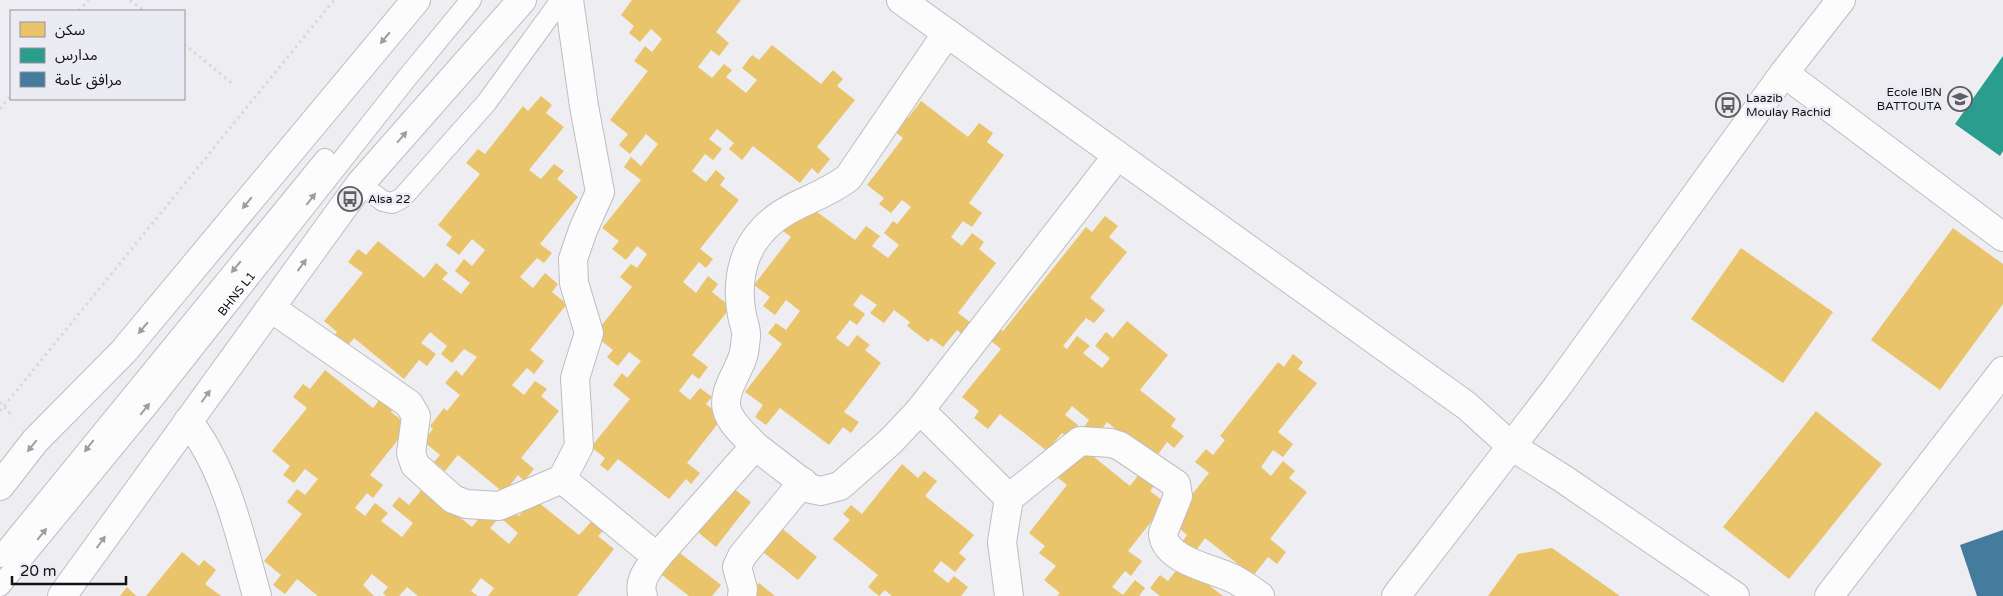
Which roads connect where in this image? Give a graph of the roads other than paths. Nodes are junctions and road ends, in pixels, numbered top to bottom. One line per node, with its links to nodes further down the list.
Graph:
1 (416, 0): 22 (street, one-way to 22)
2 (457, 0): 24 (lane, BHNS L1, one-way to 24)
3 (471, 0): 26 (lane, BHNS L1, one-way to 3)
4 (522, 0): 12 (street, one-way to 4)
5 (561, 0): 12 (lane)
6 (569, 0): 20 (street)
7 (901, 0): 9 (street)
8 (1841, 0): 10 (street)
9 (947, 33): 11 (street); 18 (street)
10 (1784, 73): 13 (street); 19 (street)
11 (1117, 156): 16 (street); 19 (street)
12 (360, 184): 14 (street, one-way to 12)
13 (2003, 237)
14 (271, 308): 17 (street, one-way to 14); 20 (street)
15 (2003, 371): 35 (street)
16 (920, 410): 21 (street); 23 (street)
17 (188, 421): 27 (street, one-way to 17); 28 (street)
18 (755, 446): 21 (street); 25 (street)
19 (1511, 446): 33 (street); 34 (street)
20 (562, 479): 25 (street)
21 (802, 482): 30 (street)
22 (0, 486)
23 (1009, 498): 31 (street); 32 (street)
24 (0, 556)
25 (657, 557): 29 (street)
26 (0, 586)
27 (62, 596)
28 (257, 596)
29 (642, 596)
30 (742, 596)
31 (1009, 596)
32 (1260, 596)
33 (1396, 596)
34 (1735, 596)
35 (1829, 596)

